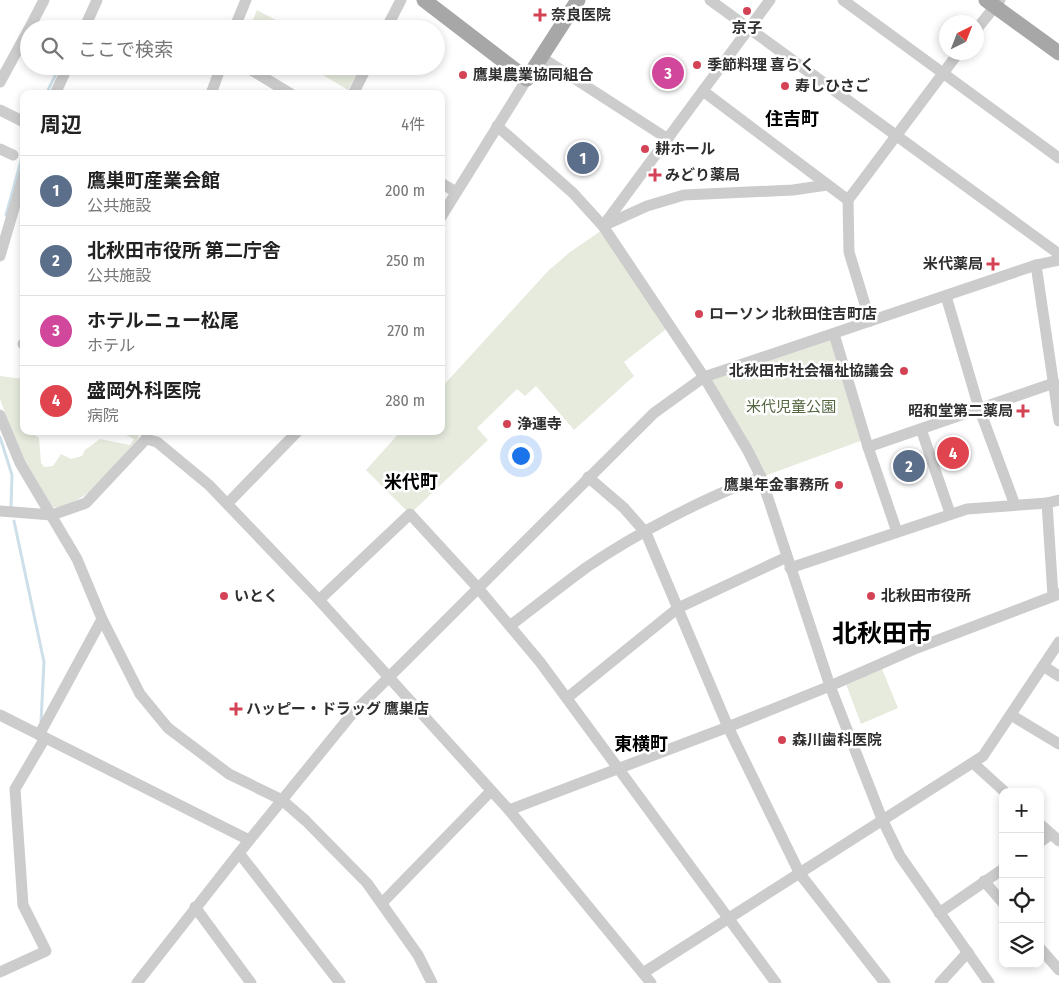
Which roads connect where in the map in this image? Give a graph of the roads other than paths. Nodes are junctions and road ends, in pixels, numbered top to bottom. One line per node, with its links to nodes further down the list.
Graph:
1 (44, 0): 12 (street)
2 (97, 0): 13 (street)
3 (246, 0): 14 (street)
4 (401, 0): 15 (street)
5 (424, 0): 26 (main road)
6 (578, 0): 19 (main road)
7 (710, 0): 16 (street)
8 (770, 0): 16 (street)
9 (843, 0): 21 (street)
10 (993, 2): 11 (street); 18 (main road)
11 (984, 17)
12 (34, 20)
13 (88, 20)
14 (238, 20)
15 (391, 20)
16 (748, 29): 32 (street); 36 (street)
17 (20, 45): 27 (street)
18 (1059, 53)
19 (541, 57): 26 (main road); 37 (street)
20 (953, 60): 21 (street)
21 (943, 73): 36 (street); 40 (street)
22 (64, 75): 28 (street)
23 (218, 75): 29 (street)
24 (260, 75): 30 (street)
25 (362, 75): 31 (street)
26 (527, 79): 35 (street)
27 (0, 82)
28 (57, 90)
29 (213, 90)
30 (285, 90)
31 (355, 90)
32 (703, 91): 37 (street); 42 (street)
33 (0, 110): 34 (street)
34 (20, 120)
35 (497, 126): 43 (street); 47 (street)
36 (896, 137): 44 (street); 48 (street)
37 (668, 139): 47 (street)
38 (0, 149): 39 (street)
39 (13, 155)
40 (1059, 158)
41 (445, 185): 43 (street)
42 (827, 185): 44 (street); 47 (street)
43 (456, 192): 46 (street)
44 (848, 200): 53 (street)
45 (19, 208): 49 (street)
46 (445, 210)
47 (603, 226): 55 (street)
48 (1059, 254)
49 (0, 256)
50 (1059, 260): 51 (street)
51 (1036, 265): 52 (street); 56 (street)
52 (946, 296): 53 (street); 57 (street)
53 (870, 322): 54 (street)
54 (834, 334): 55 (street); 63 (street)
55 (704, 377): 64 (street); 65 (street)
56 (1054, 383): 57 (street); 59 (street)
57 (979, 408): 60 (street); 69 (street)
58 (0, 415): 72 (street)
59 (1059, 421)
60 (921, 429): 63 (street); 71 (street)
61 (146, 435): 67 (street); 72 (street)
62 (294, 435): 67 (street)
63 (868, 447): 73 (street)
64 (588, 477): 74 (street); 76 (street)
65 (761, 477): 74 (street); 75 (street)
66 (1059, 500): 68 (street)
67 (228, 503): 78 (street)
68 (1047, 503): 69 (street); 77 (street)
69 (1015, 505): 71 (street)
70 (0, 511): 72 (street)
71 (950, 513): 73 (street)
72 (52, 515): 80 (street)
73 (898, 532): 75 (street)
74 (646, 533): 79 (street); 81 (street)
75 (788, 563): 79 (street); 86 (street)
76 (478, 588): 78 (street); 81 (street); 85 (street)
77 (1056, 595): 86 (street)
78 (319, 600): 85 (street)
79 (678, 608): 87 (street); 90 (street)
80 (102, 619): 91 (street); 97 (street)
81 (511, 625): 87 (street)
82 (1059, 642): 83 (street)
83 (1043, 666): 84 (street); 89 (street)
84 (1059, 676)
85 (388, 677): 96 (street); 97 (street)
86 (830, 686): 90 (street); 99 (street)
87 (567, 698): 94 (street)
88 (0, 715): 91 (street)
89 (1010, 715): 92 (street); 93 (street)
90 (728, 727): 94 (street); 105 (street)
91 (42, 736): 102 (street); 115 (street)
92 (1059, 744)
93 (974, 762): 95 (street); 99 (street)
94 (618, 769): 98 (street); 111 (street)
95 (1001, 788)
96 (491, 791): 98 (street); 108 (street)
97 (282, 800): 102 (street); 108 (street)
98 (509, 810): 116 (street)
99 (882, 819): 105 (street); 110 (street)
100 (1044, 828): 101 (street)
101 (1055, 838)
102 (249, 840): 103 (street)
103 (239, 853): 109 (street); 119 (street)
104 (999, 871): 106 (street)
105 (800, 874): 111 (street); 123 (street)
106 (984, 881): 107 (street); 110 (street)
107 (999, 898)
108 (382, 903): 120 (street)
109 (195, 907): 117 (street); 118 (street)
110 (939, 913): 112 (street)
111 (729, 920): 116 (street); 122 (street)
112 (968, 952): 124 (street); 125 (street)
113 (1044, 953): 114 (street)
114 (1059, 970)
115 (0, 972)
116 (644, 973): 121 (street)
117 (137, 983)
118 (251, 983)
119 (340, 983)
120 (432, 983)
121 (651, 983)
122 (776, 983)
123 (885, 983)
124 (940, 983)
125 (989, 983)

